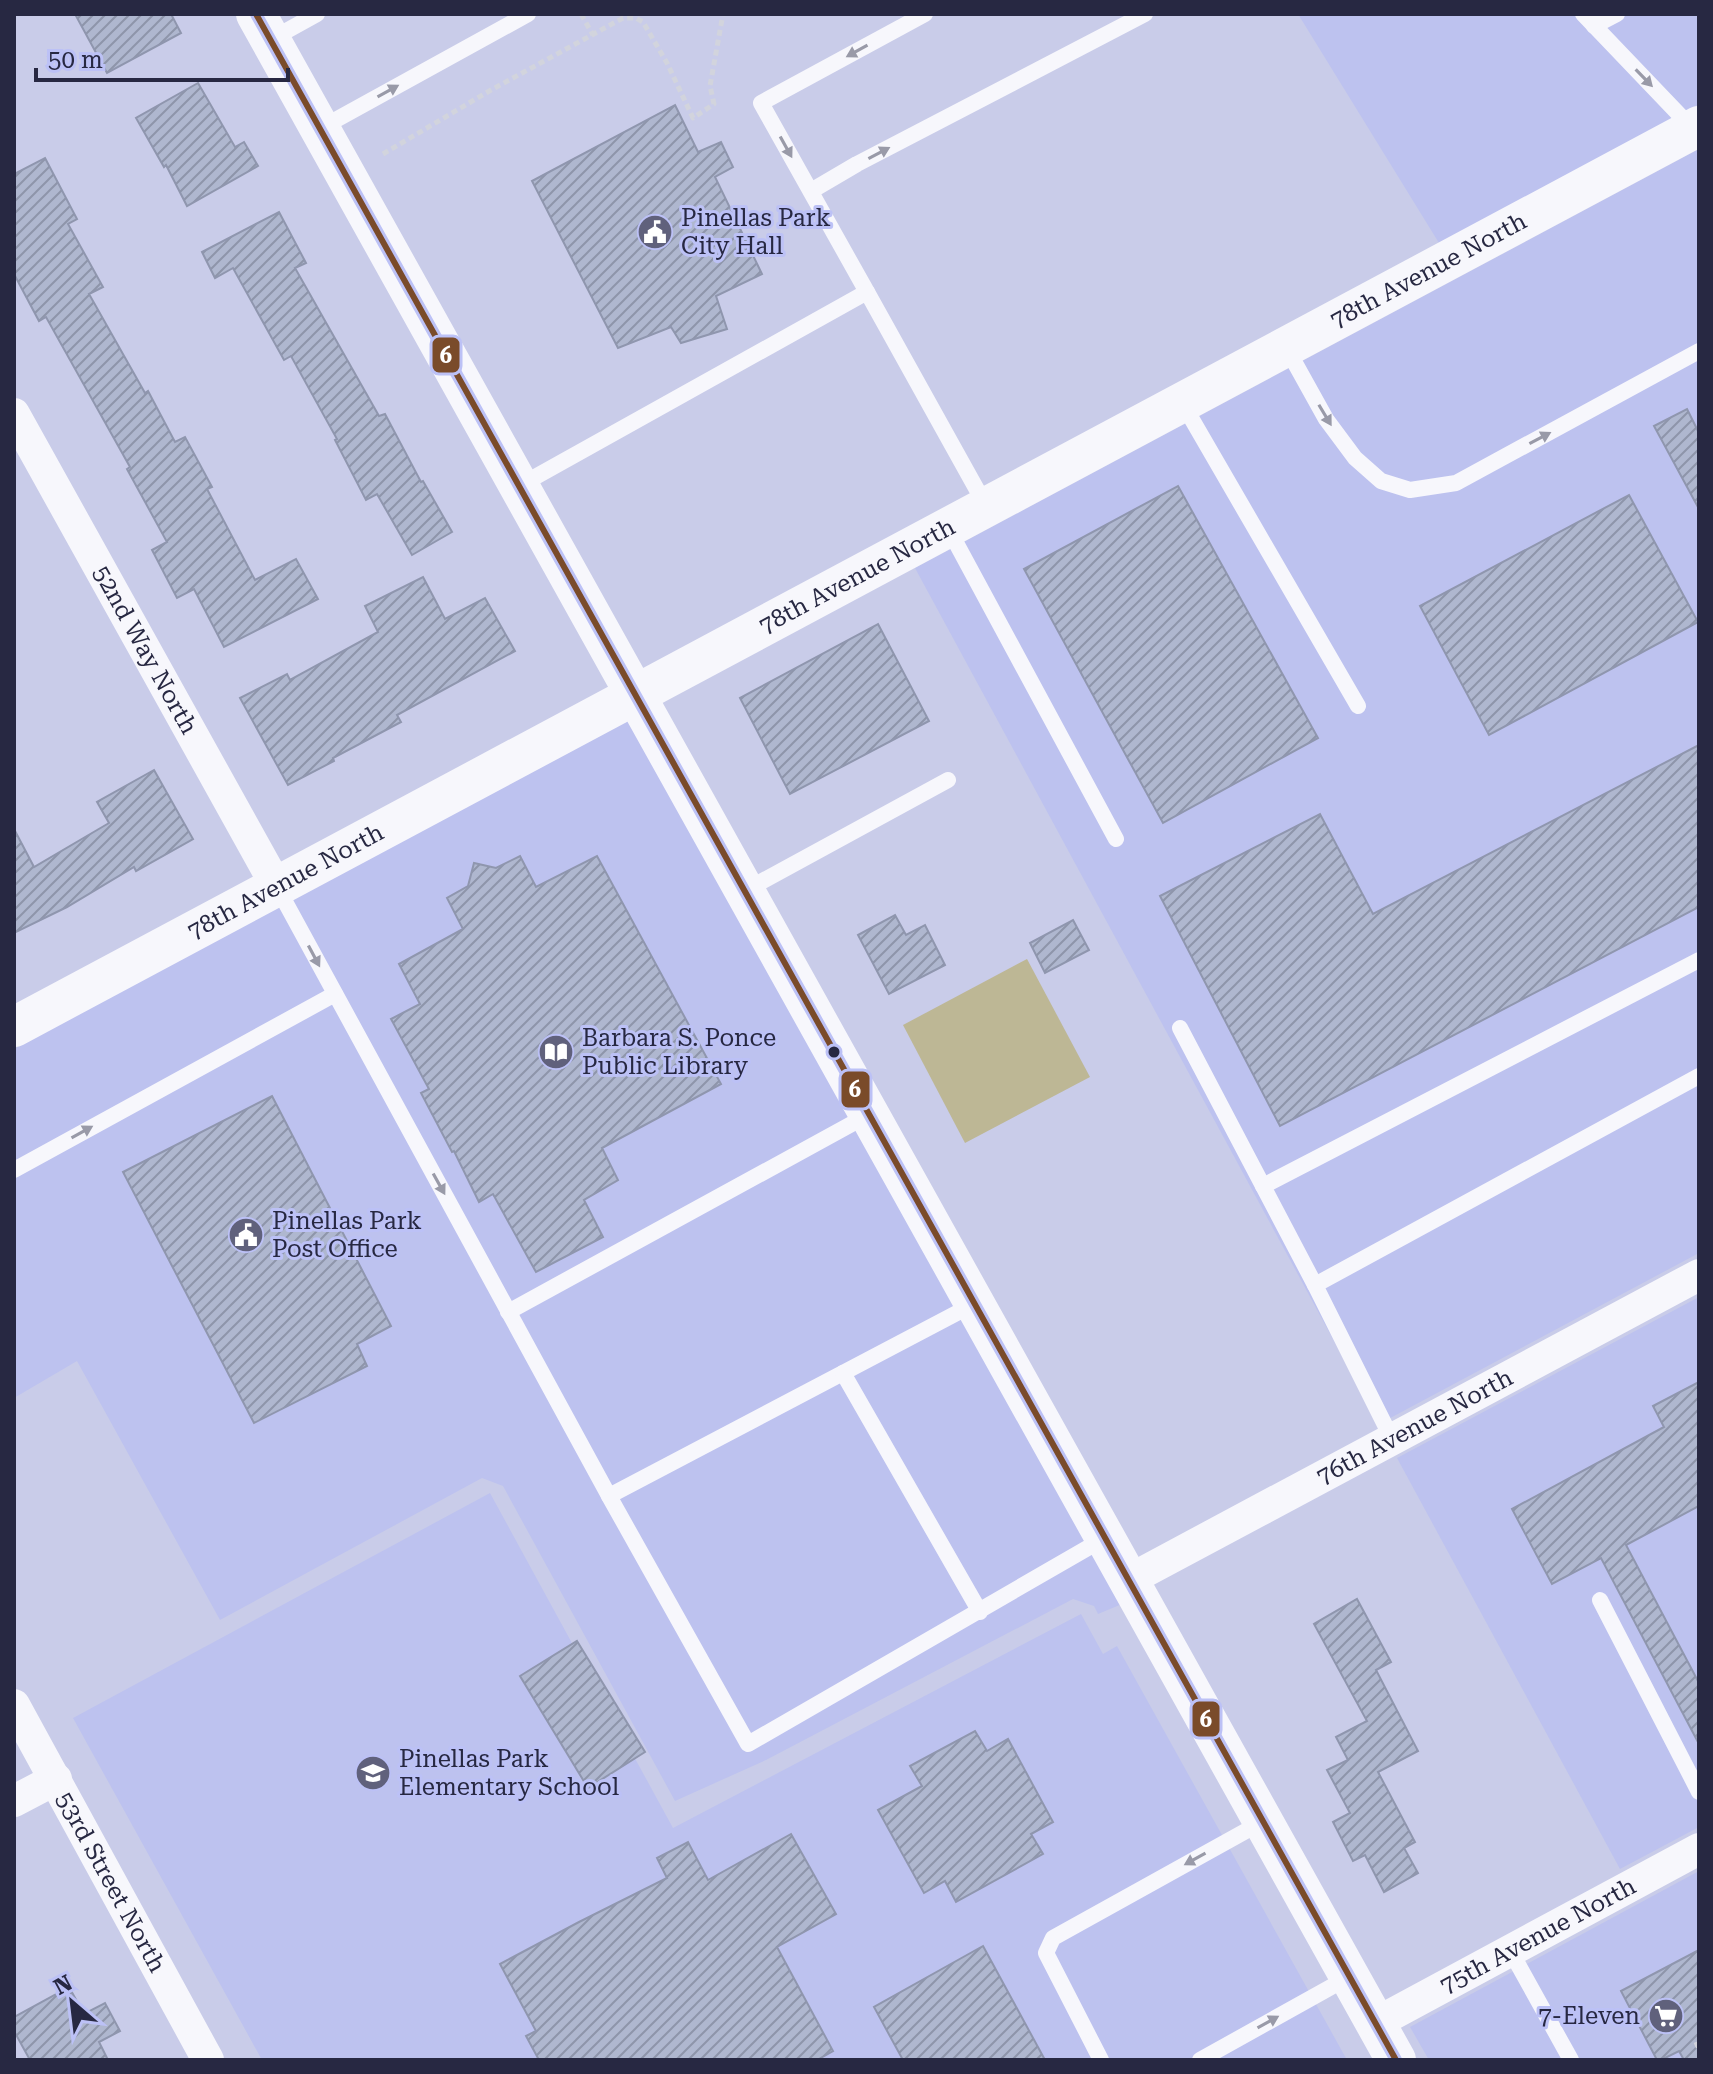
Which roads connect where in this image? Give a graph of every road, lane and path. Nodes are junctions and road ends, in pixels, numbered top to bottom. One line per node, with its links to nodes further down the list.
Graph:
1 (317, 14): 9 (lane)
2 (528, 14): 12 (lane, one-way to 2)
3 (581, 14): 10 (path)
4 (723, 14): 10 (path)
5 (925, 14): 14 (lane, one-way to 14)
6 (1145, 14): 14 (lane, one-way to 6)
7 (1617, 14): 8 (lane)
8 (1589, 20): 11 (lane, one-way to 11)
9 (263, 27): 12 (street)
10 (593, 35): 13 (path)
11 (1696, 128): 16 (street, 78th Avenue North)
12 (320, 129): 20 (street)
13 (383, 154)
14 (811, 191): 15 (lane)
15 (867, 292): 20 (lane); 21 (lane)
16 (1286, 347): 17 (lane, one-way to 17); 18 (street, 78th Avenue North)
17 (1699, 351)
18 (1182, 402): 21 (street, 78th Avenue North); 24 (lane)
19 (14, 414): 27 (street, 52nd Way North)
20 (519, 486): 23 (street)
21 (986, 508): 22 (street, 78th Avenue North)
22 (948, 528): 23 (street, 78th Avenue North); 26 (lane)
23 (635, 695): 27 (street, 78th Avenue North); 28 (street)
24 (1358, 706)
25 (948, 780): 28 (lane)
26 (1116, 839)
27 (277, 887): 30 (lane, one-way to 30); 31 (street, 78th Avenue North)
28 (744, 891): 34 (street)
29 (1699, 960): 36 (lane)
30 (335, 994): 35 (lane, one-way to 30); 40 (lane, one-way to 40)
31 (14, 1027)
32 (1180, 1028): 36 (lane)
33 (1699, 1076): 38 (lane)
34 (869, 1115): 39 (street); 40 (lane)
35 (14, 1170)
36 (1263, 1186): 38 (lane)
37 (1699, 1275): 42 (street, 76th Avenue North)
38 (1315, 1285): 42 (lane)
39 (974, 1304): 41 (lane); 44 (street)
40 (508, 1312): 43 (lane)
41 (843, 1373): 43 (lane); 47 (lane)
42 (1392, 1439): 45 (street, 76th Avenue North)
43 (609, 1496): 47 (lane)
44 (1105, 1538): 45 (street); 47 (lane)
45 (1129, 1580): 52 (street)
46 (1600, 1600): 50 (lane)
47 (980, 1612)
48 (14, 1705): 49 (street, 53rd Street North)
49 (56, 1779): 51 (street); 57 (street, 53rd Street North)
50 (1699, 1792)
51 (14, 1801)
52 (1263, 1822): 55 (street); 58 (lane, one-way to 58)
53 (1699, 1849): 54 (street, 75th Avenue North)
54 (1510, 1950): 56 (street, 75th Avenue North); 61 (lane)
55 (1350, 1977): 56 (street); 59 (lane, one-way to 55)
56 (1376, 2023): 60 (street)
57 (208, 2060)
58 (1101, 2060)
59 (1200, 2060)
60 (1396, 2060)
61 (1571, 2060)

